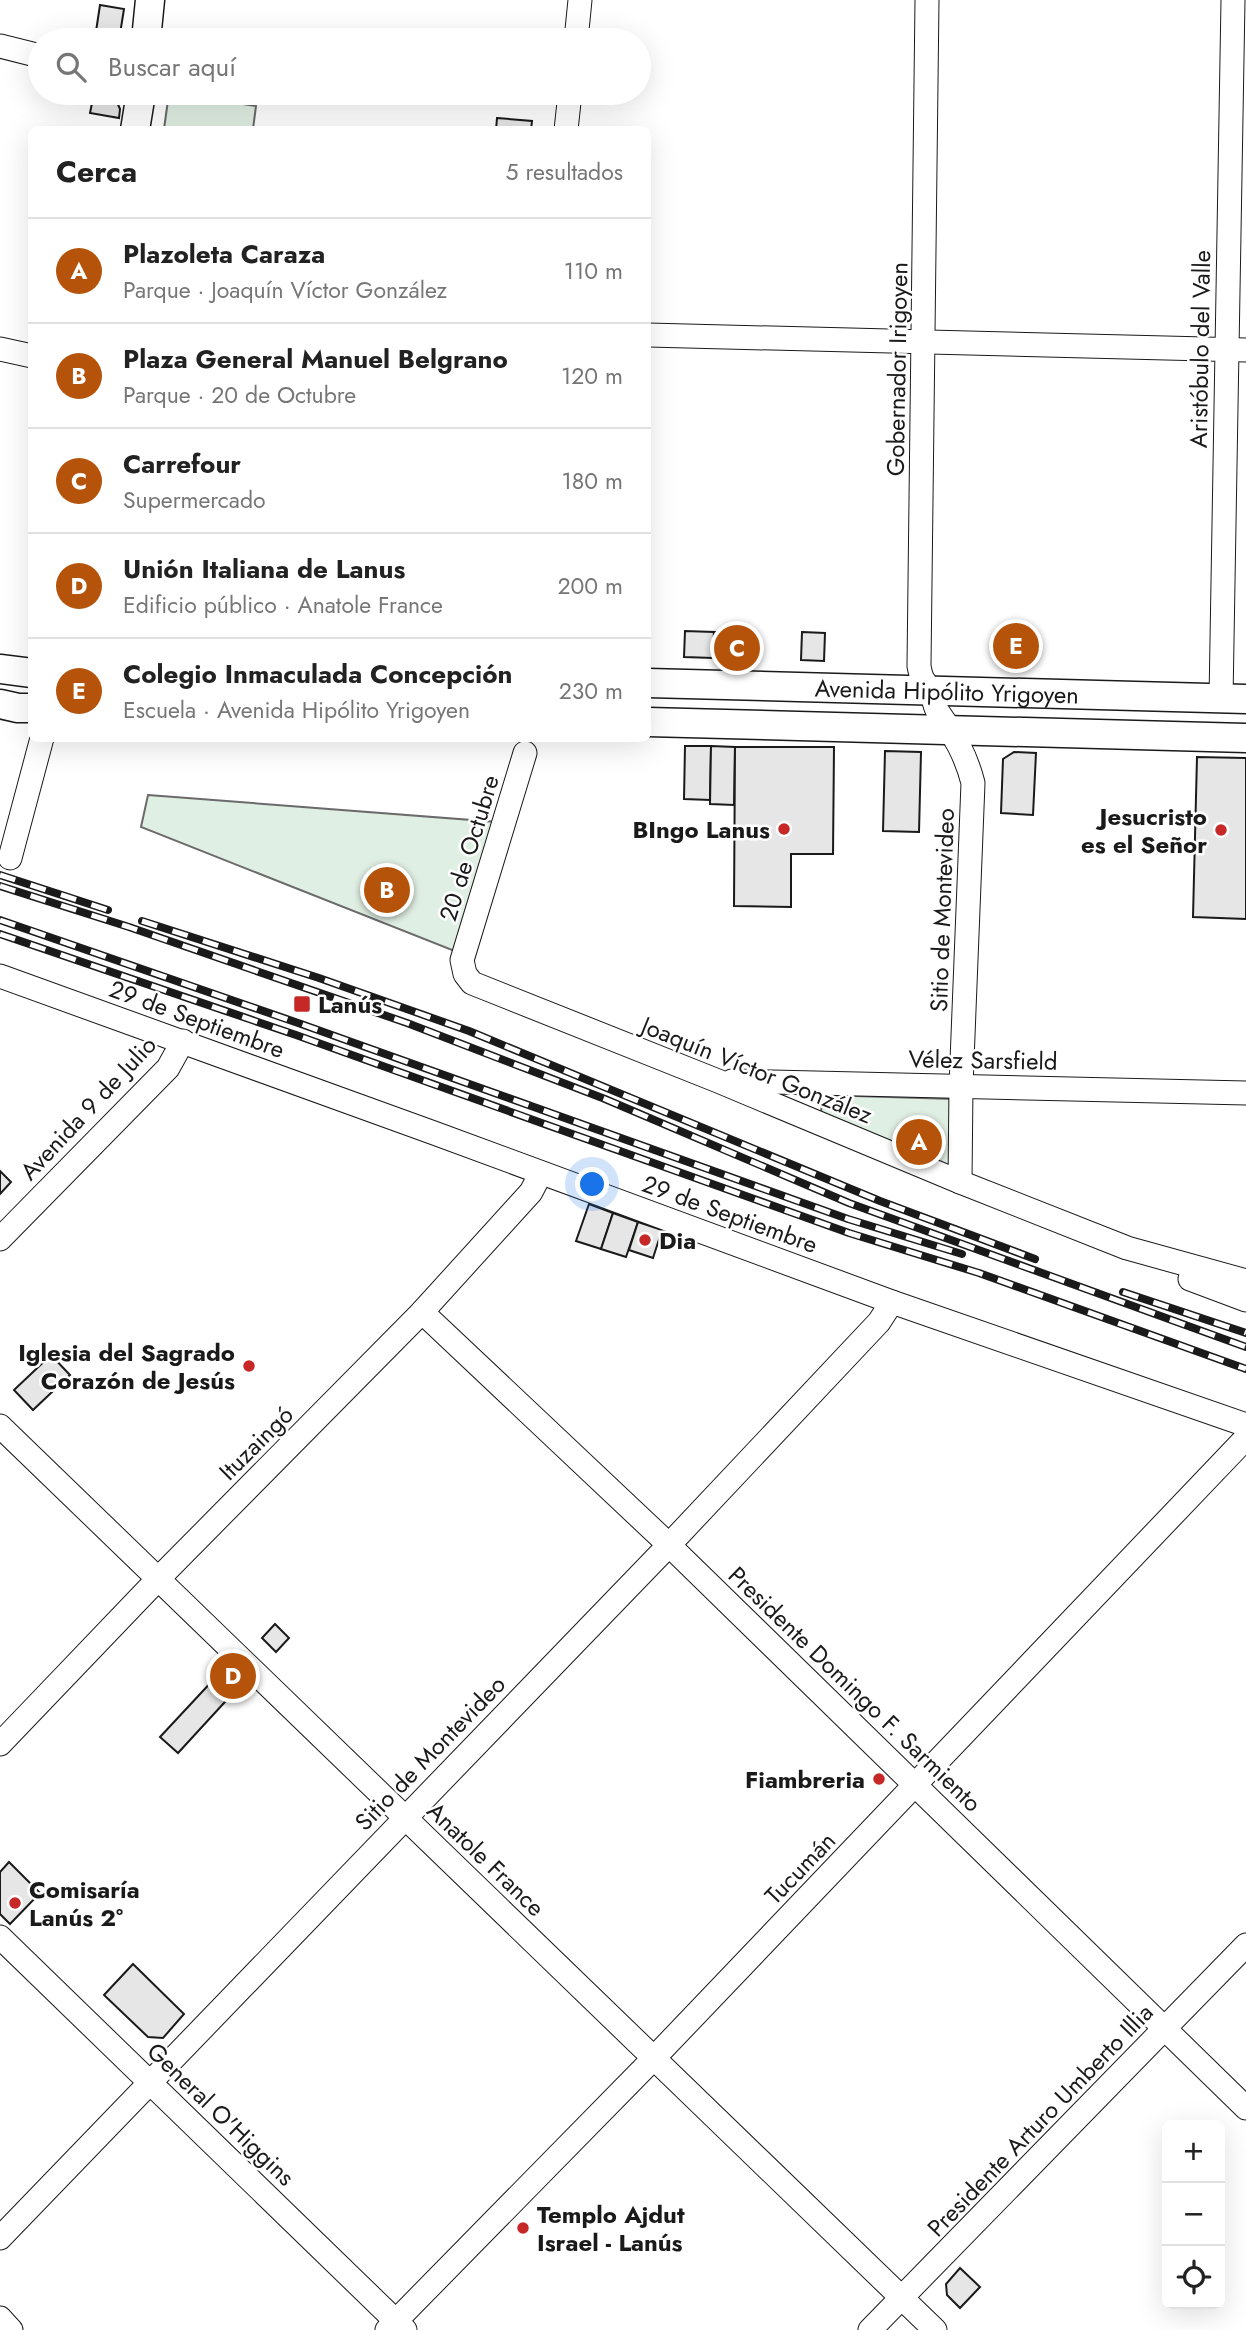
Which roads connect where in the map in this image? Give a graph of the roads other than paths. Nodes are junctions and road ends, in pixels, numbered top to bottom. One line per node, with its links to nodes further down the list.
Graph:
1 (150, 0): 5 (main road)
2 (580, 0): 6 (street)
3 (927, 0): 14 (street, Gobernador Irigoyen)
4 (1233, 0): 16 (street, Aristóbulo del Valle)
5 (147, 28)
6 (577, 28)
7 (0, 46): 8 (street)
8 (28, 53)
9 (139, 105): 11 (main road)
10 (569, 105): 12 (street)
11 (136, 126)
12 (566, 126)
13 (651, 335): 14 (street)
14 (923, 343): 16 (street); 21 (street, Gobernador Irigoyen)
15 (0, 349): 17 (street)
16 (1236, 350): 22 (street, Aristóbulo del Valle)
17 (28, 355)
18 (0, 669): 19 (main road)
19 (28, 673)
20 (651, 683): 21 (main road, Avenida Hipólito Yrigoyen)
21 (930, 691): 22 (main road, Avenida Hipólito Yrigoyen); 26 (street, Gobernador Irigoyen)
22 (1233, 699)
23 (0, 704): 24 (main road)
24 (28, 708)
25 (651, 722): 26 (main road, Avenida Hipólito Yrigoyen)
26 (951, 729): 27 (main road, Avenida Hipólito Yrigoyen); 35 (street, Sitio de Montevideo)
27 (1246, 738)
28 (41, 742): 30 (street)
29 (525, 753): 31 (street, 20 de Octubre)
30 (10, 859)
31 (462, 960): 34 (street, Joaquín Víctor González)
32 (0, 976): 33 (street, 29 de Septiembre)
33 (183, 1041): 37 (street, 29 de Septiembre); 39 (street, Avenida 9 de Julio)
34 (718, 1081): 35 (street, Vélez Sarsfield); 38 (street, Joaquín Víctor González)
35 (961, 1086): 36 (street, Vélez Sarsfield); 38 (street, Sitio de Montevideo)
36 (1246, 1093)
37 (541, 1173): 43 (street, 29 de Septiembre); 44 (street, Ituzaingó)
38 (960, 1182): 40 (street, Joaquín Víctor González)
39 (0, 1239)
40 (1128, 1248): 41 (street, Joaquín Víctor González); 42 (street)
41 (1246, 1281)
42 (1246, 1300)
43 (891, 1302): 45 (street, 29 de Septiembre); 48 (street, Sitio de Montevideo)
44 (422, 1312): 48 (street, Presidente Domingo F. Sarmiento); 49 (street, Ituzaingó)
45 (1246, 1425)
46 (0, 1426): 49 (street, Anatole France)
47 (1246, 1438): 51 (street, Tucumán)
48 (669, 1545): 51 (street, Presidente Domingo F. Sarmiento); 52 (street, Sitio de Montevideo)
49 (158, 1579): 50 (street, Ituzaingó); 52 (street, Anatole France)
50 (0, 1744)
51 (916, 1784): 55 (street, Presidente Domingo F. Sarmiento); 56 (street, Tucumán)
52 (404, 1817): 56 (street, Anatole France); 57 (street, Sitio de Montevideo)
53 (0, 1937): 57 (street, General O'Higgins)
54 (1246, 1945): 55 (street, Presidente Arturo Umberto Illia)
55 (1166, 2029): 58 (street, Presidente Domingo F. Sarmiento); 60 (street, Presidente Arturo Umberto Illia)
56 (654, 2057): 60 (street, Anatole France); 62 (street, Tucumán)
57 (150, 2082): 59 (street, Sitio de Montevideo); 62 (street, General O'Higgins)
58 (1246, 2108)
59 (0, 2238)
60 (901, 2298): 64 (street, Presidente Arturo Umberto Illia); 65 (street, Anatole France)
61 (0, 2318): 63 (street)
62 (396, 2327)
63 (11, 2330)
64 (870, 2330)
65 (935, 2330)

